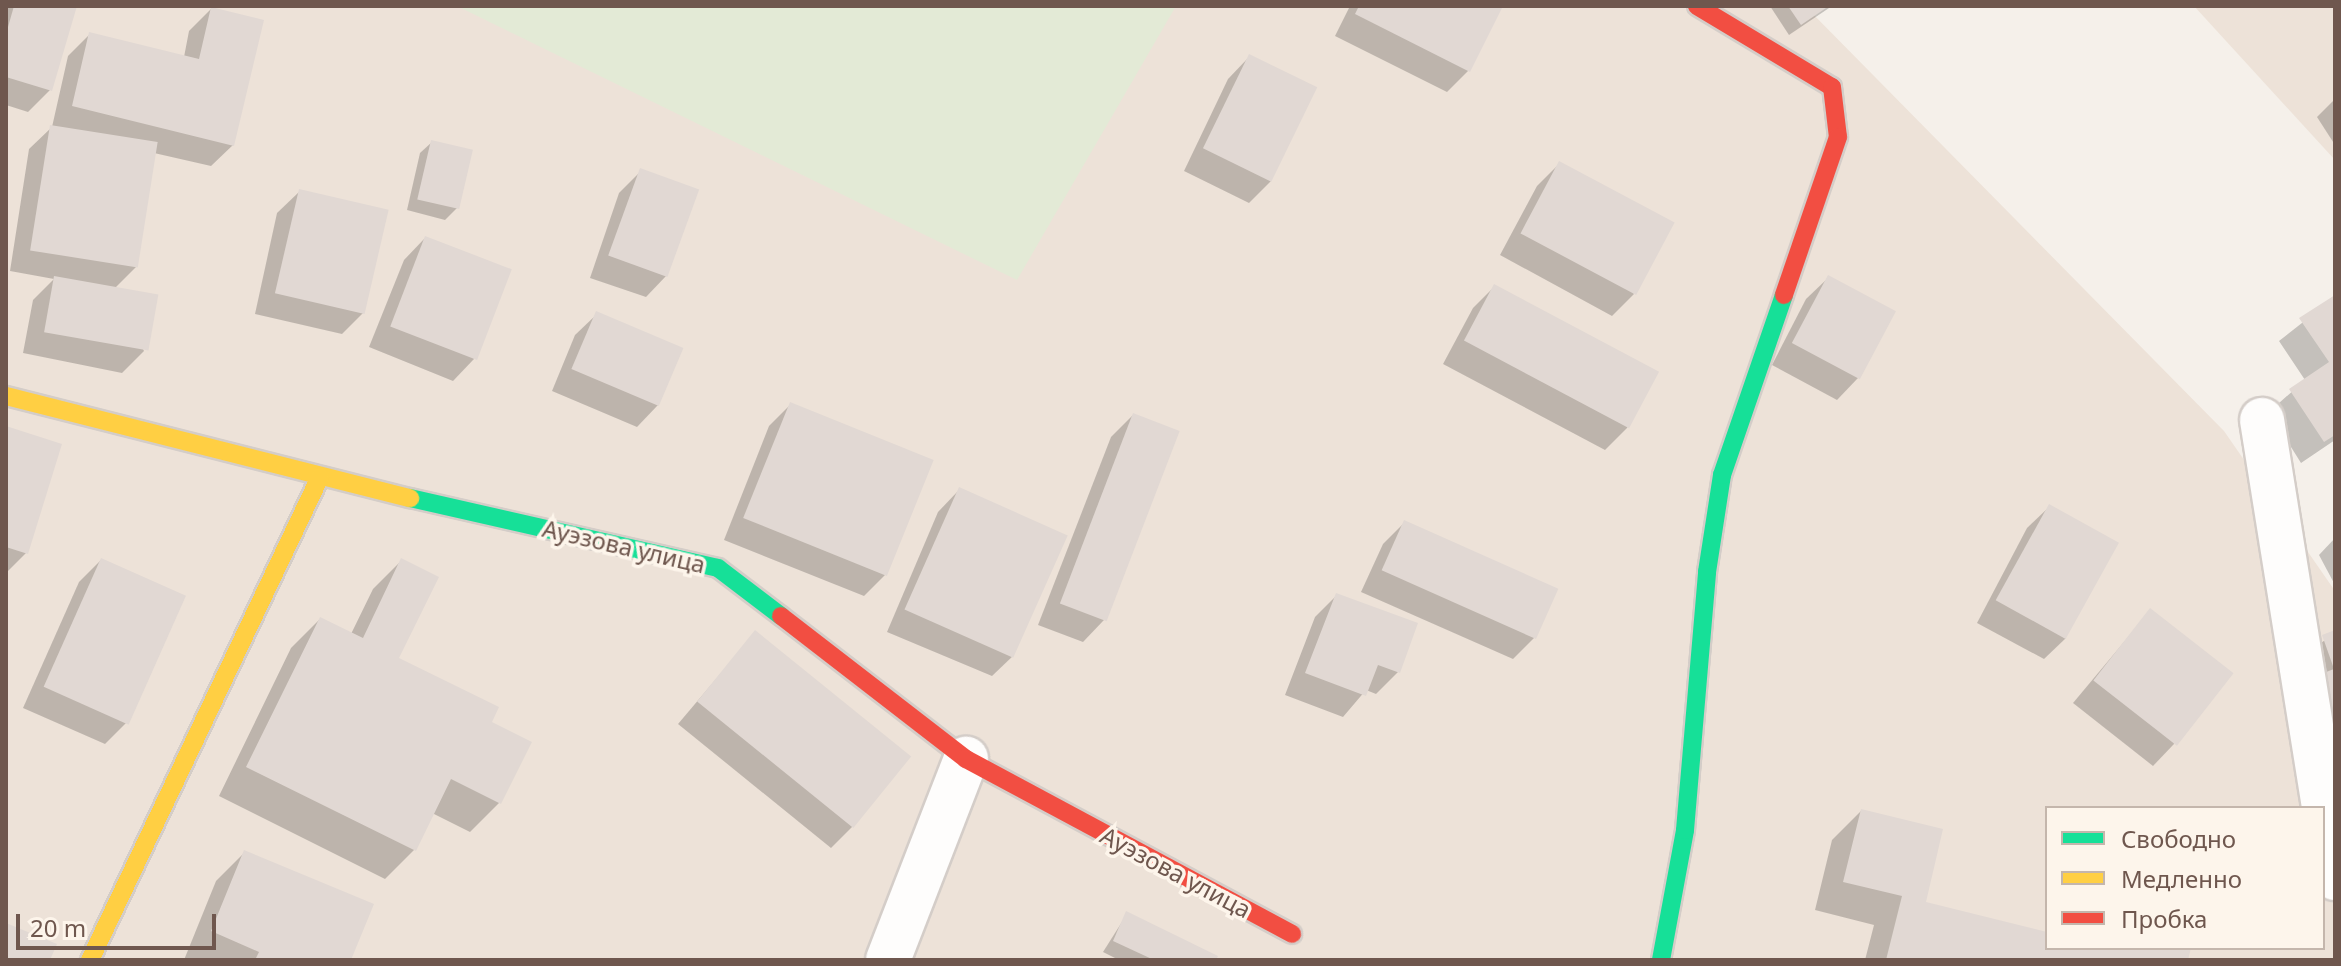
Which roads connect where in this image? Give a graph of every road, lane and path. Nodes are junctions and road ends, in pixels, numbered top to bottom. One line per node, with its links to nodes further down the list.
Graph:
1 (1697, 6): 12 (street)
2 (6, 396): 4 (street, Ауэзова улица)
3 (2262, 420): 6 (street)
4 (320, 477): 5 (street, Ауэзова улица); 10 (street)
5 (966, 759): 9 (street, Ауэзова улица); 11 (street)
6 (2324, 806)
7 (2325, 815): 8 (street)
8 (2335, 878)
9 (1292, 934)
10 (90, 960)
11 (888, 960)
12 (1661, 960)

